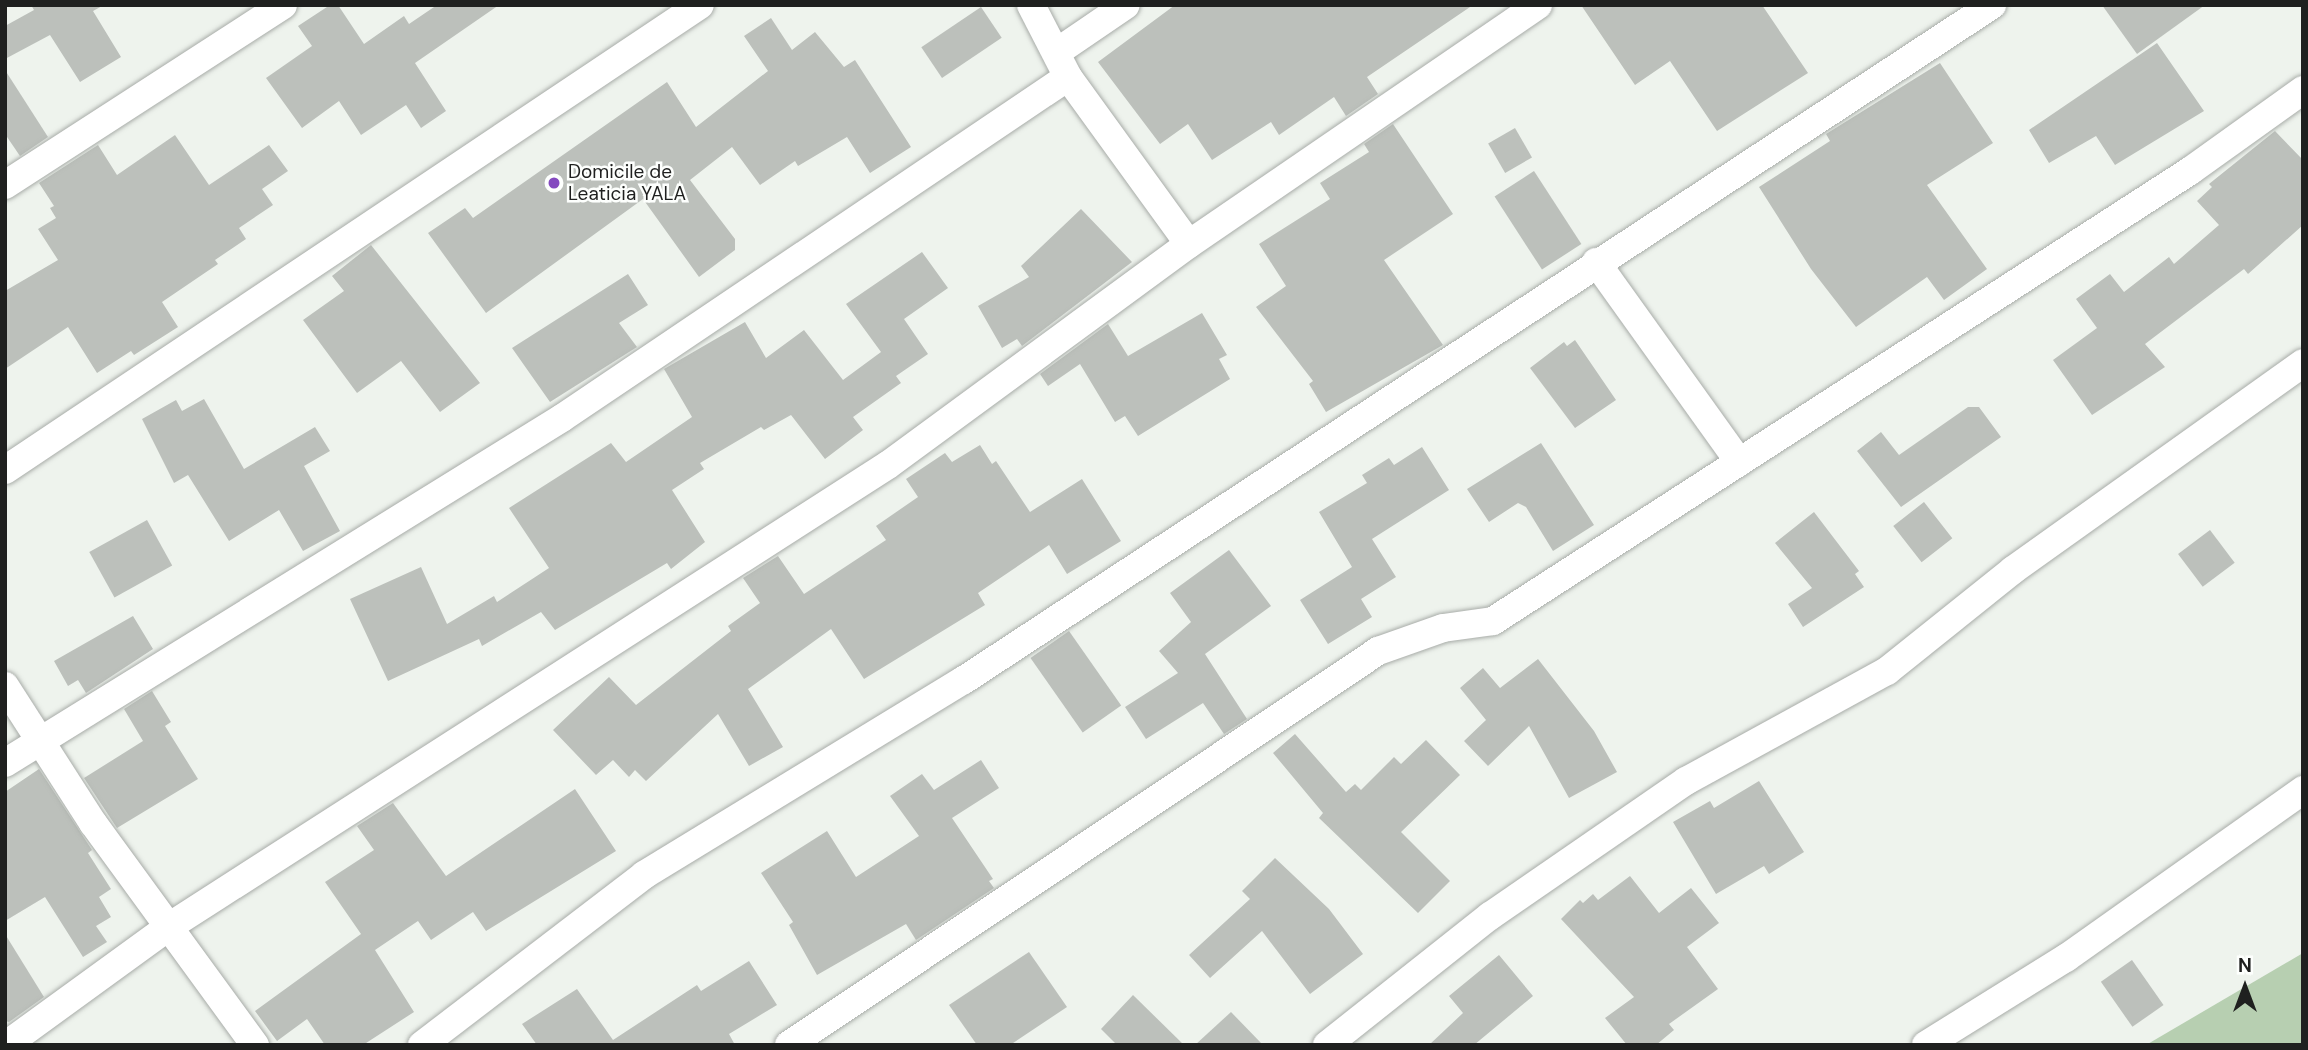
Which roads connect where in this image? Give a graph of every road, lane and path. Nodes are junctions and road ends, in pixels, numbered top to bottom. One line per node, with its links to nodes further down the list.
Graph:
1 (283, 5): 9 (street)
2 (700, 5): 14 (street)
3 (1031, 5): 7 (street)
4 (1126, 5): 7 (street)
5 (1538, 5): 10 (street)
6 (1992, 5): 11 (street)
7 (1063, 65): 10 (street); 16 (street)
8 (2303, 90): 13 (street)
9 (5, 185)
10 (1189, 244): 19 (street)
11 (1596, 262): 13 (street); 22 (street)
12 (2303, 363): 24 (street)
13 (1739, 462): 23 (street)
14 (5, 470)
15 (5, 686): 16 (street)
16 (43, 741): 17 (street); 19 (street)
17 (5, 763)
18 (2303, 790): 25 (street)
19 (167, 928): 20 (street); 21 (street)
20 (6, 1045)
21 (255, 1045)
22 (422, 1045)
23 (789, 1045)
24 (1327, 1045)
25 (1926, 1045)

